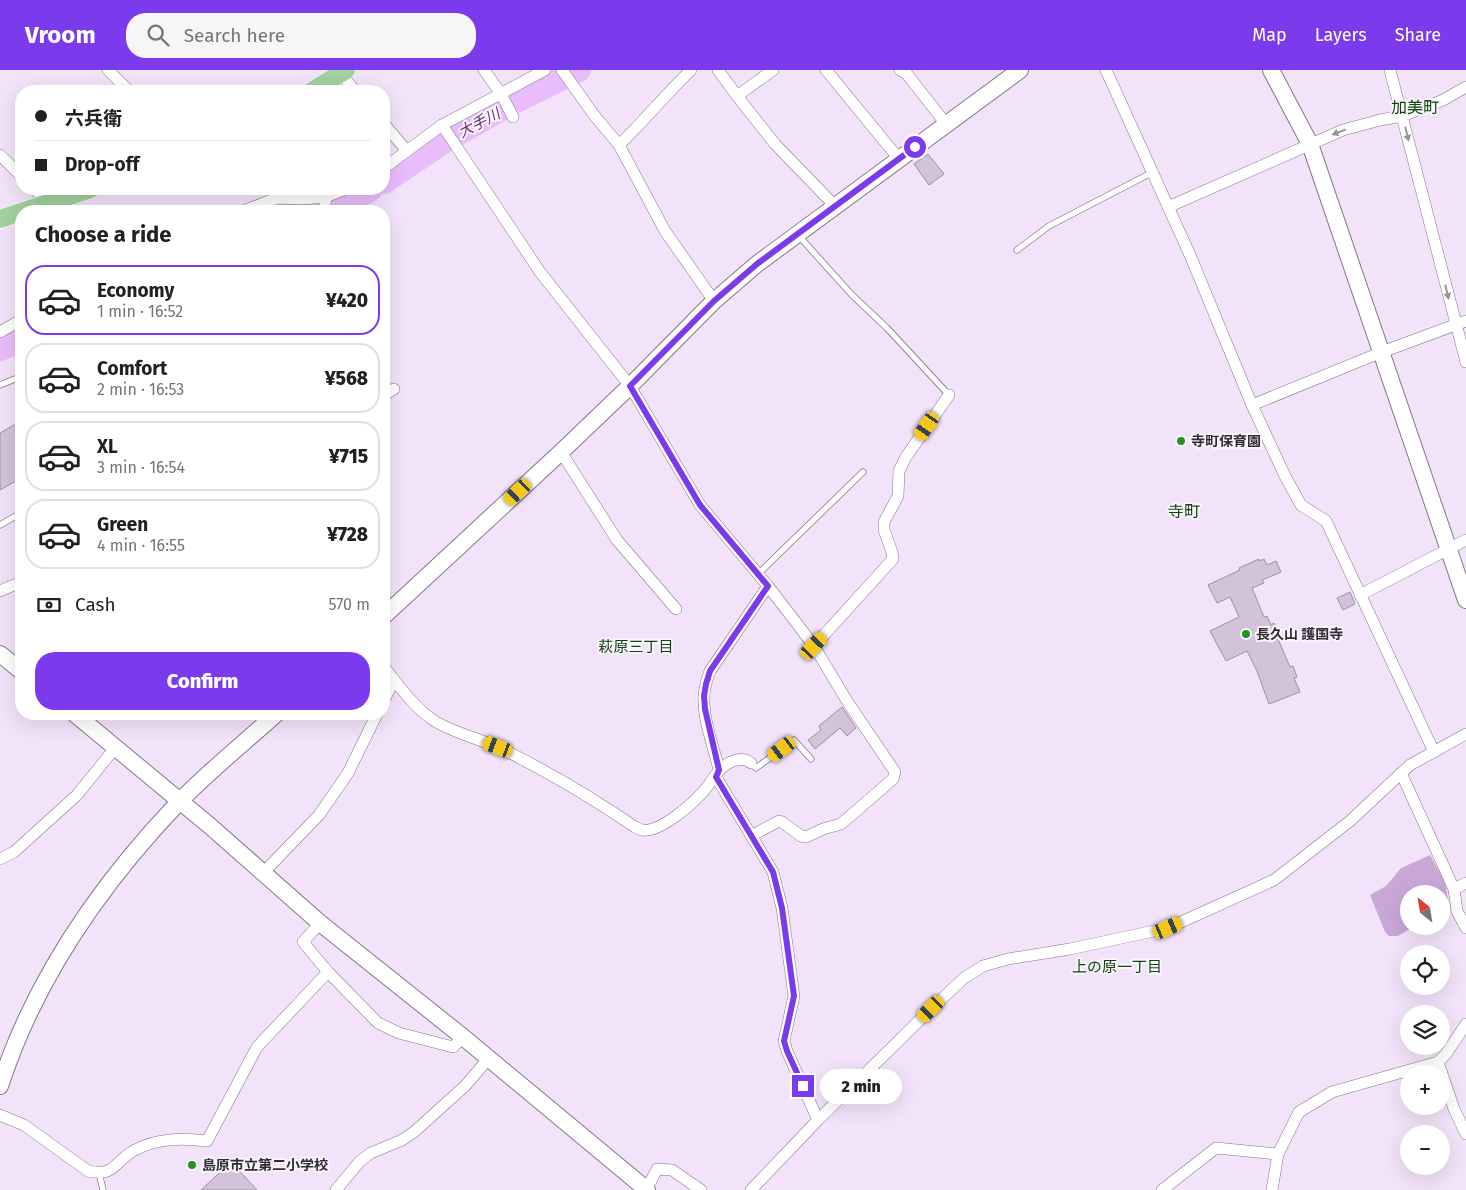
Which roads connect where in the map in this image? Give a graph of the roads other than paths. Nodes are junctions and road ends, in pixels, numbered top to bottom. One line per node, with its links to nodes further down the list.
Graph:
1 (108, 70): 15 (street)
2 (484, 70): 19 (street)
3 (545, 70): 19 (street)
4 (562, 70): 27 (street)
5 (691, 70): 27 (street)
6 (718, 70): 20 (street)
7 (773, 70): 20 (street)
8 (826, 70): 30 (street)
9 (900, 70): 23 (street)
10 (1020, 70): 23 (street)
11 (1106, 70): 33 (street)
12 (1272, 70): 26 (street)
13 (1390, 70): 22 (street)
14 (341, 71): 16 (main road); 17 (street)
15 (123, 85)
16 (321, 85)
17 (351, 85)
18 (1466, 87): 22 (street)
19 (503, 96): 21 (street); 24 (street)
20 (737, 96): 41 (street)
21 (512, 116)
22 (1402, 116): 26 (street, one-way to 26); 49 (street, one-way to 49)
23 (946, 124): 30 (street)
24 (444, 127): 28 (street); 55 (street)
25 (390, 131): 28 (street)
26 (1310, 144): 42 (street); 51 (street)
27 (619, 145): 47 (street)
28 (407, 152): 31 (street)
29 (0, 155): 32 (street)
30 (899, 159): 41 (street)
31 (390, 164)
32 (15, 170)
33 (1153, 172): 42 (street); 46 (lane)
34 (40, 195): 38 (street)
35 (78, 195): 39 (main road)
36 (337, 195): 37 (street)
37 (326, 203): 40 (street)
38 (51, 205)
39 (57, 205)
40 (259, 205)
41 (835, 206): 45 (street)
42 (1168, 207): 57 (street)
43 (15, 214): 44 (main road)
44 (0, 219)
45 (797, 234): 47 (street); 56 (lane)
46 (1016, 250)
47 (714, 301): 55 (street)
48 (15, 323): 50 (street)
49 (1461, 323): 51 (street); 52 (street)
50 (0, 332)
51 (1382, 352): 57 (street); 63 (street)
52 (1466, 362)
53 (15, 379): 54 (lane)
54 (0, 385)
55 (630, 386): 58 (street); 64 (street)
56 (949, 395): 72 (street)
57 (1252, 406): 68 (street)
58 (561, 452): 70 (street); 71 (street)
59 (863, 472): 64 (lane)
60 (15, 516): 61 (lane)
61 (0, 525)
62 (1466, 540): 63 (street)
63 (1449, 548): 68 (street); 69 (street)
64 (758, 574): 66 (street)
65 (15, 585): 67 (street)
66 (768, 586): 72 (street); 86 (street)
67 (0, 591)
68 (1360, 595): 83 (street)
69 (1466, 600)
70 (390, 607)
71 (676, 608)
72 (814, 646): 89 (street)
73 (0, 654): 74 (street)
74 (15, 666)
75 (390, 675): 76 (street)
76 (394, 680): 77 (street); 86 (street)
77 (390, 688)
78 (82, 720): 82 (street)
79 (269, 720): 88 (street)
80 (374, 720): 91 (street)
81 (1466, 734): 83 (street)
82 (115, 748): 88 (street); 90 (street)
83 (1434, 752): 87 (street)
84 (811, 759): 85 (lane)
85 (751, 763): 86 (street)
86 (718, 774): 89 (street)
87 (1401, 774): 93 (street); 103 (street)
88 (180, 801): 91 (street); 101 (street)
89 (751, 836): 103 (street)
90 (0, 859)
91 (263, 873): 94 (street)
92 (1466, 883): 93 (street)
93 (1454, 889): 95 (street)
94 (320, 923): 96 (street); 98 (street)
95 (1466, 928)
96 (328, 972): 98 (street); 106 (street)
97 (1466, 1024): 100 (street)
98 (463, 1037): 99 (street)
99 (489, 1058): 108 (street); 109 (street)
100 (1438, 1062): 104 (street); 105 (street)
101 (0, 1086)
102 (0, 1115): 106 (street)
103 (818, 1120): 111 (street)
104 (1466, 1134)
105 (1278, 1154): 112 (street); 113 (street)
106 (99, 1173): 107 (lane)
107 (103, 1190)
108 (336, 1190)
109 (645, 1190): 110 (street)
110 (701, 1190)
111 (751, 1190)
112 (1162, 1190)
113 (1272, 1190)

